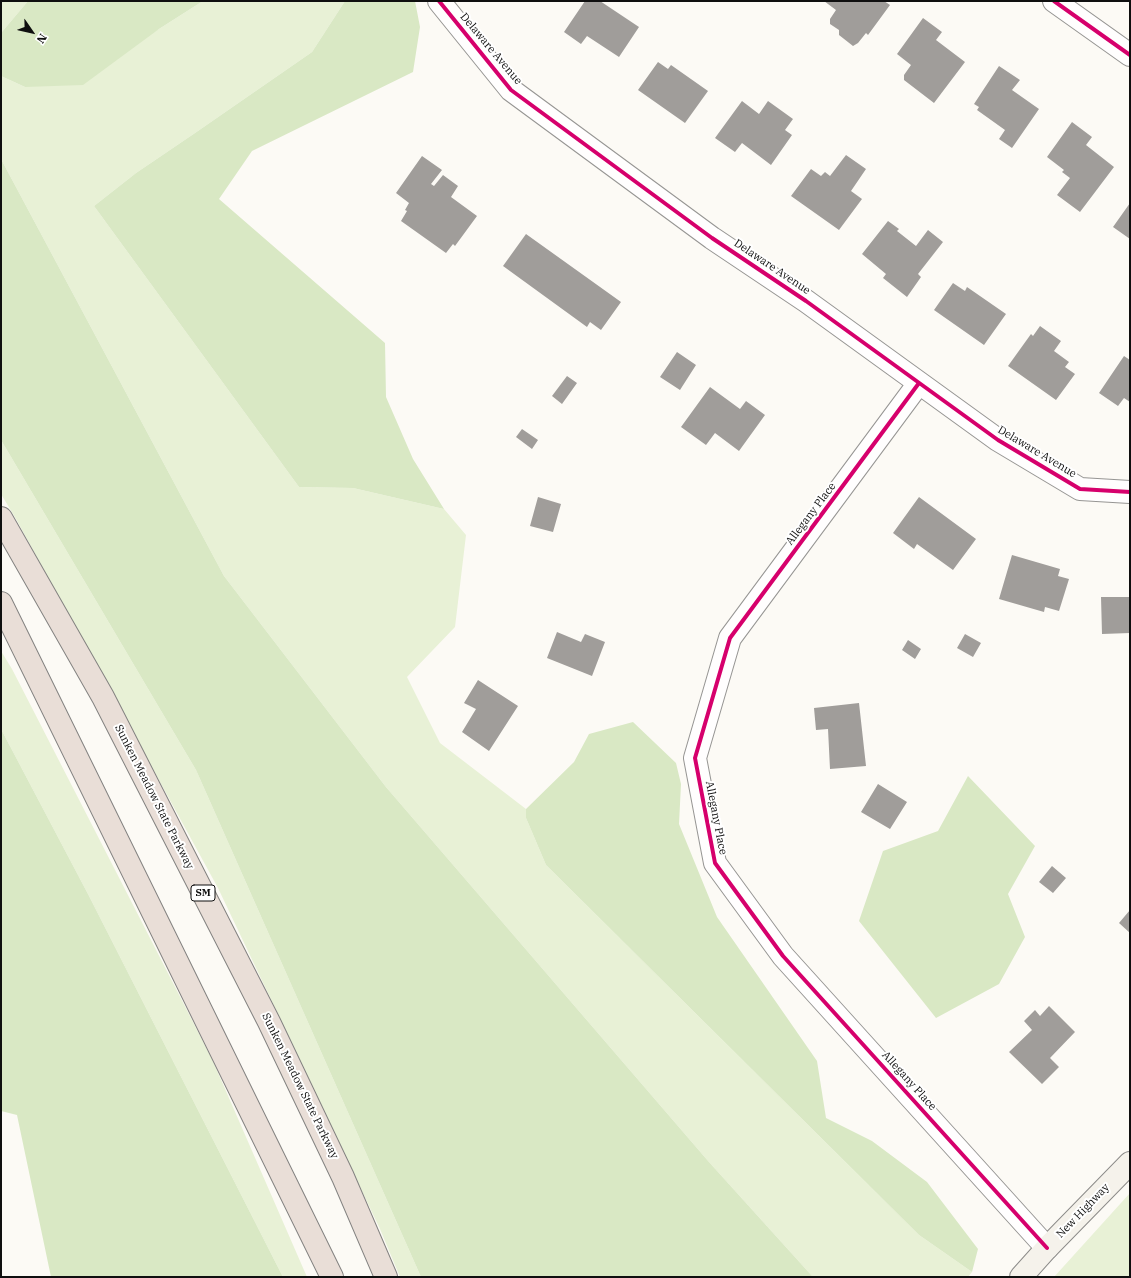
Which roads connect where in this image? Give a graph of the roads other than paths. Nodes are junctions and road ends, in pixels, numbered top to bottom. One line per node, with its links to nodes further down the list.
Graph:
1 (439, 1): 4 (street, Delaware Avenue)
2 (1054, 1): 3 (street)
3 (1130, 55)
4 (919, 383): 5 (street, Delaware Avenue); 9 (street, Allegany Place)
5 (1130, 492)
6 (1, 518): 11 (highway, Sunken Meadow State Parkway / SM)
7 (1, 603): 10 (highway)
8 (1130, 1163): 9 (street, New Highway)
9 (1047, 1248): 12 (street, New Highway)
10 (332, 1277)
11 (386, 1277)
12 (1021, 1277)

